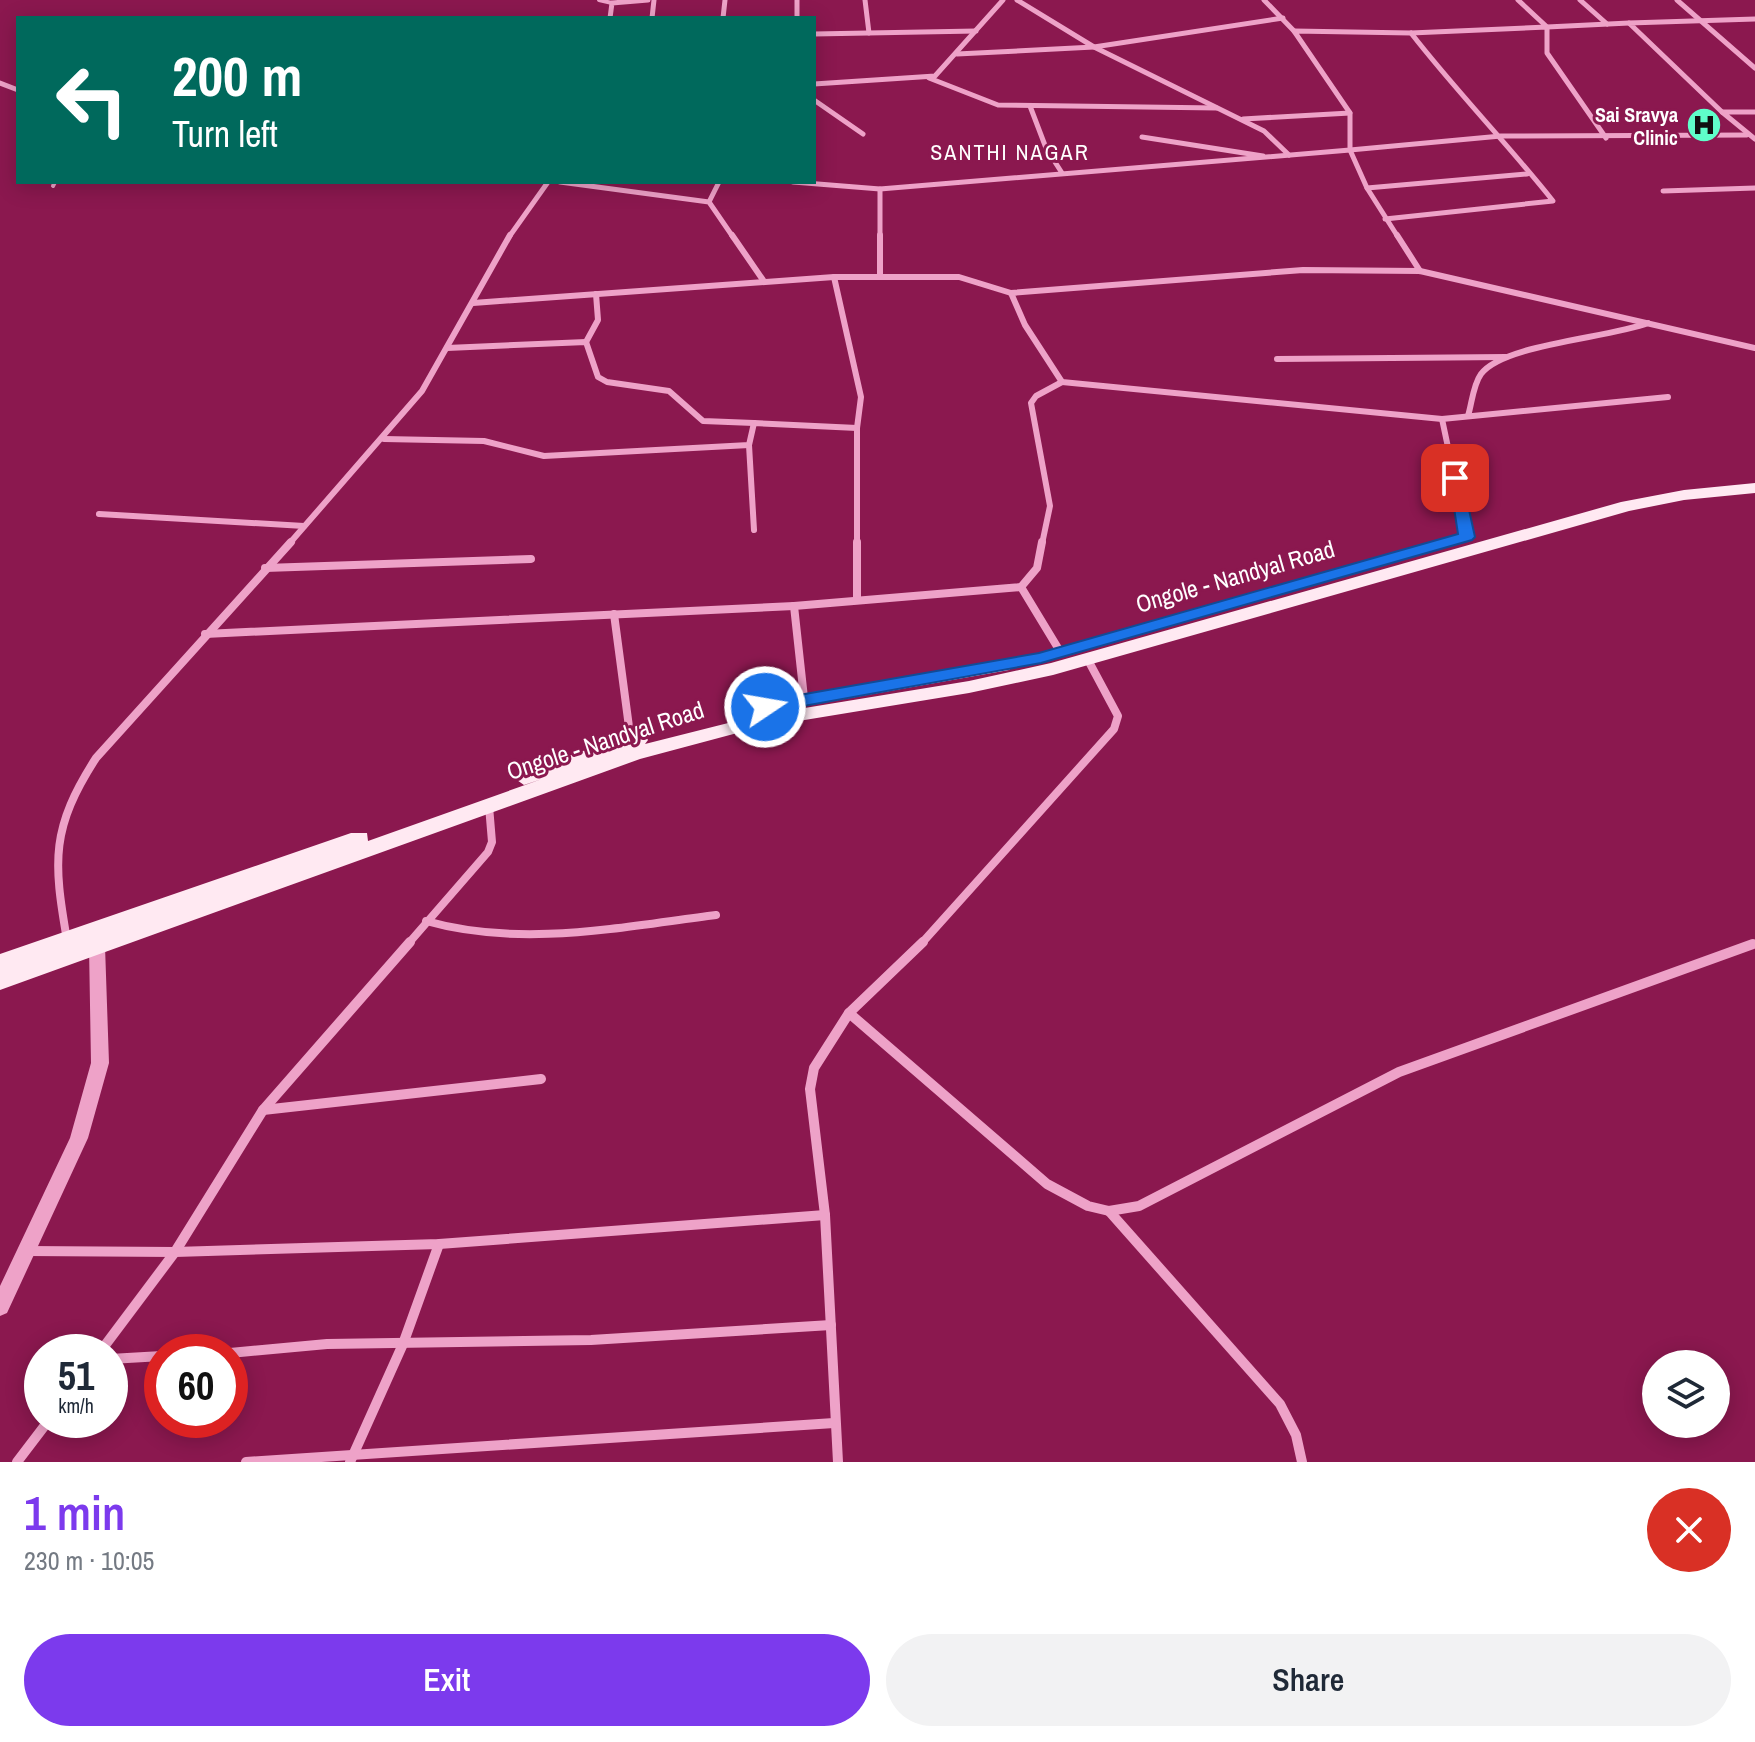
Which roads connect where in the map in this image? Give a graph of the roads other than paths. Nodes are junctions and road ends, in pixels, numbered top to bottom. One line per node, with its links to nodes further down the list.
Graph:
1 (599, 0): 10 (lane)
2 (651, 0): 10 (street)
3 (865, 0): 20 (street)
4 (1003, 0): 18 (street)
5 (1017, 0): 23 (street)
6 (1264, 0): 12 (street)
7 (1518, 0): 17 (street)
8 (1580, 0): 16 (street)
9 (1677, 0): 14 (street)
10 (612, 3): 11 (street)
11 (610, 16)
12 (1283, 18): 19 (street); 23 (street)
13 (1755, 19): 14 (street)
14 (1702, 22): 15 (street); 25 (street)
15 (1629, 23): 16 (street); 31 (street)
16 (1608, 25): 17 (street)
17 (1547, 27): 21 (street); 39 (street)
18 (976, 31): 20 (street); 24 (street)
19 (1294, 31): 21 (street); 33 (street)
20 (869, 33): 22 (street)
21 (1411, 33): 37 (street)
22 (816, 34)
23 (1094, 47): 24 (street); 30 (street)
24 (957, 54): 26 (street)
25 (1755, 68)
26 (929, 78): 27 (street); 29 (street)
27 (816, 84)
28 (816, 101): 35 (street)
29 (1030, 106): 30 (street); 44 (street)
30 (1217, 108): 34 (street)
31 (1722, 112): 32 (street); 36 (street)
32 (1755, 112)
33 (1350, 113): 34 (street); 41 (street)
34 (1242, 119): 42 (street)
35 (863, 134)
36 (1747, 135): 39 (street); 40 (street)
37 (1501, 136): 39 (street); 41 (street); 45 (street)
38 (1142, 137): 43 (street)
39 (1606, 138)
40 (1755, 139)
41 (1350, 150): 42 (street); 50 (street)
42 (1289, 155): 43 (street)
43 (1268, 157): 44 (street)
44 (1062, 173): 52 (street)
45 (1527, 174): 50 (street); 55 (street)
46 (547, 184): 62 (street)
47 (575, 184): 54 (street)
48 (718, 184): 54 (street)
49 (816, 184): 52 (street)
50 (1367, 188): 55 (street)
51 (1755, 188): 53 (street)
52 (880, 189): 58 (street)
53 (1663, 191)
54 (709, 202): 59 (street)
55 (1385, 219): 56 (street)
56 (1420, 271): 60 (street); 63 (street)
57 (834, 277): 58 (street); 59 (street); 74 (street)
58 (880, 277): 60 (street)
59 (763, 280): 61 (street)
60 (1011, 293): 69 (street)
61 (596, 294): 62 (street); 64 (street)
62 (473, 303): 65 (street)
63 (1648, 323): 66 (street); 67 (street)
64 (586, 342): 65 (street); 73 (street)
65 (447, 348): 75 (street)
66 (1755, 348)
67 (1506, 357): 68 (street); 71 (street)
68 (1277, 359)
69 (1062, 382): 72 (street); 85 (street)
70 (1668, 397): 71 (street)
71 (1468, 416): 72 (street)
72 (1442, 419): 82 (street)
73 (754, 423): 74 (street); 76 (street)
74 (857, 428): 86 (street)
75 (384, 439): 76 (street); 80 (street)
76 (749, 445): 81 (street)
77 (1755, 475): 82 (main road, Ongole - Nandyal Road)
78 (1755, 488): 91 (main road, Ongole - Nandyal Road)
79 (99, 514): 80 (street)
80 (304, 526): 84 (street)
81 (754, 530)
82 (1467, 537): 90 (main road, Ongole - Nandyal Road)
83 (531, 559): 84 (street)
84 (265, 568): 89 (street)
85 (1021, 587): 86 (street); 90 (street)
86 (857, 599): 87 (street)
87 (794, 606): 88 (street); 92 (street)
88 (614, 614): 89 (street); 93 (street)
89 (205, 634): 97 (street)
90 (1061, 653): 92 (main road, Ongole - Nandyal Road)
91 (1088, 660): 94 (main road, Ongole - Nandyal Road); 102 (street)
92 (804, 698): 93 (main road, Ongole - Nandyal Road)
93 (631, 742): 97 (main road, Ongole - Nandyal Road)
94 (489, 806): 96 (street); 99 (main road, Ongole - Nandyal Road)
95 (716, 915): 96 (street)
96 (426, 921): 104 (street)
97 (67, 940): 100 (main road, Ongole - Nandyal Road)
98 (1753, 944): 105 (street)
99 (97, 946): 101 (main road, Ongole - Nandyal Road); 108 (street)
100 (0, 963)
101 (0, 981)
102 (849, 1013): 105 (street); 106 (street)
103 (541, 1079): 104 (street)
104 (263, 1110): 109 (street)
105 (1109, 1211): 121 (street)
106 (825, 1215): 107 (street); 111 (street)
107 (439, 1244): 109 (street); 113 (street)
108 (27, 1251): 109 (street); 110 (street)
109 (175, 1252): 112 (street)
110 (0, 1307)
111 (831, 1325): 113 (street); 115 (street)
112 (114, 1334)
113 (403, 1344): 114 (street); 117 (street)
114 (248, 1351)
115 (834, 1423): 117 (street); 120 (street)
116 (35, 1438): 118 (street)
117 (351, 1459): 119 (street)
118 (17, 1462)
119 (246, 1462)
120 (838, 1462)
121 (1302, 1462)

